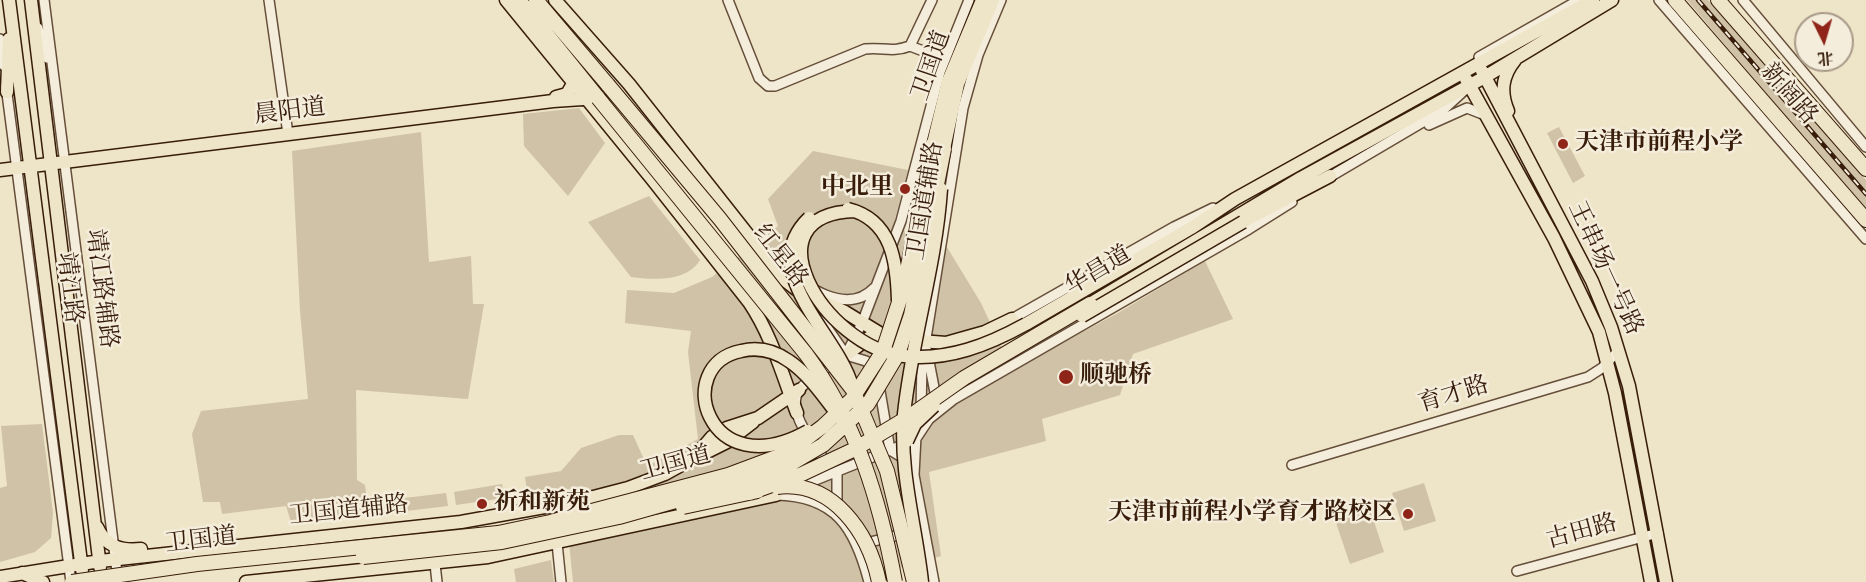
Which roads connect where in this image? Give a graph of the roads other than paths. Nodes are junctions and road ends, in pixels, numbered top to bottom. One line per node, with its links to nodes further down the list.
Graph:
1 (9, 0): 22 (main road, 靖江路)
2 (44, 0): 30 (street, 靖江路辅路)
3 (270, 0): 37 (street)
4 (506, 0): 32 (main road)
5 (519, 0): 28 (highway, 红星路)
6 (536, 0): 27 (highway, 红星路)
7 (555, 0): 27 (main road)
8 (728, 0): 24 (street)
9 (932, 0): 24 (street)
10 (969, 0): 26 (street, 卫国道辅路)
11 (982, 0): 40 (main road, 卫国道)
12 (993, 0): 40 (main road, 卫国道)
13 (1001, 0): 53 (street, 卫国道辅路)
14 (1579, 0): 29 (street)
15 (1593, 0): 29 (main road, 华昌道)
16 (1612, 0): 25 (main road, 华昌道)
17 (1659, 0): 55 (street)
18 (1675, 0): 51 (highway, 新阔路)
19 (1718, 0): 45 (highway)
20 (1743, 0): 39 (street)
21 (31, 6): 30 (street); 42 (main road, 靖江路)
22 (11, 14): 33 (main road); 43 (main road, 靖江路)
23 (0, 39): 33 (street)
24 (910, 46): 26 (street)
25 (1519, 55): 29 (main road, 华昌道); 48 (main road)
26 (944, 59): 52 (street, 卫国道辅路)
27 (599, 62): 54 (main road); 71 (highway, 红星路, bridge)
28 (572, 65): 32 (highway); 34 (highway, 红星路)
29 (1481, 71): 31 (main road, 华昌道); 31 (street); 48 (main road, 王串场一号路)
30 (54, 78): 41 (street, 靖江路辅路)
31 (1469, 79): 35 (main road, 王串场一号路); 36 (street); 36 (main road, 华昌道); 38 (street, 华昌道); 48 (main road); 60 (main road, 华昌道)
32 (574, 82): 34 (main road); 37 (main road, 晨阳道)
33 (7, 92): 43 (street)
34 (592, 98): 37 (main road, 晨阳道); 57 (main road); 77 (highway, 红星路, bridge)
35 (1488, 117): 38 (street); 69 (main road, 王串场一号路)
36 (1367, 124): 49 (main road, 华昌道)
37 (288, 133): 41 (main road, 晨阳道)
38 (1400, 137): 46 (street, 华昌道)
39 (1864, 142)
40 (938, 147): 62 (highway, 卫国道, bridge); 80 (main road, bridge); 90 (highway, 卫国道, bridge)
41 (65, 161): 42 (main road, 晨阳道); 100 (street, 靖江路辅路)
42 (49, 163): 43 (main road, 晨阳道); 47 (main road, 靖江路)
43 (24, 167): 44 (main road, 晨阳道); 47 (main road); 101 (street); 101 (main road, 靖江路)
44 (0, 168)
45 (1866, 169)
46 (1330, 176): 74 (street, 华昌道); 80 (main road, 华昌道, bridge)
47 (52, 185): 92 (main road, 靖江路)
48 (1547, 197): 67 (main road, 王串场一号路)
49 (1234, 199): 50 (main road, 华昌道, bridge); 63 (street, 华昌道)
50 (855, 211): 62 (main road, bridge); 71 (main road, bridge)
51 (1866, 220)
52 (901, 221): 53 (street); 58 (street, 卫国道辅路)
53 (944, 230): 66 (street, 卫国道辅路)
54 (747, 232): 56 (main road); 57 (street)
55 (1866, 239)
56 (765, 256): 59 (main road); 61 (street)
57 (713, 258): 70 (main road)
58 (875, 286): 61 (street); 64 (street, 卫国道辅路)
59 (803, 293): 61 (main road); 68 (street)
60 (1090, 304): 85 (highway, 华昌道, bridge)
61 (837, 305): 64 (main road)
62 (898, 309): 76 (highway, 卫国道, bridge)
63 (1012, 319): 66 (main road)
64 (862, 323): 65 (main road); 68 (street, 卫国道辅路)
65 (886, 337): 66 (main road); 68 (main road)
66 (926, 343): 74 (street); 78 (street, 卫国道辅路)
67 (1620, 350): 69 (street, 育才路); 95 (main road, 王串场一号路)
68 (846, 355): 72 (street); 79 (street)
69 (1608, 362): 81 (street, 育才路); 96 (main road, 王串场一号路)
70 (781, 372): 72 (main road); 73 (main road)
71 (853, 390): 119 (highway, 红星路, bridge)
72 (795, 393): 73 (main road, 卫国道辅路); 75 (main road)
73 (771, 410): 75 (main road); 83 (main road, 卫国道辅路)
74 (938, 411): 78 (street, 华昌道)
75 (797, 412): 82 (street)
76 (833, 418): 77 (main road, bridge); 109 (highway, 卫国道, bridge)
77 (851, 430): 118 (highway, 红星路, bridge)
78 (915, 440): 79 (street); 84 (street, 卫国道辅路)
79 (890, 450): 82 (street); 84 (street)
80 (904, 451): 120 (main road, bridge)
81 (1292, 465)
82 (831, 471): 86 (street); 87 (street); 89 (street)
83 (665, 474): 88 (main road, 卫国道辅路); 91 (main road)
84 (914, 475): 93 (street)
85 (750, 493): 90 (highway, 卫国道, bridge); 117 (highway, bridge)
86 (776, 495): 87 (street); 91 (main road)
87 (825, 506): 89 (street)
88 (517, 513): 94 (main road, 卫国道辅路); 99 (main road)
89 (836, 516): 98 (street)
90 (619, 517): 112 (highway, 卫国道, bridge)
91 (684, 517): 97 (main road)
92 (95, 522): 100 (main road); 101 (main road, 靖江路)
93 (924, 529): 98 (street); 121 (street)
94 (359, 532): 100 (main road, 卫国道辅路); 103 (main road)
95 (1658, 533): 96 (street, 古田路); 123 (main road, 王串场一号路)
96 (1642, 537): 104 (street, 古田路); 122 (main road, 王串场一号路)
97 (557, 543): 99 (main road); 115 (street)
98 (857, 546): 116 (street)
99 (524, 550): 102 (main road)
100 (115, 553): 101 (main road); 111 (street, 靖江路辅路)
101 (85, 563): 105 (main road); 107 (main road, 靖江路); 109 (street); 110 (main road, 靖江路)
102 (435, 564): 103 (main road); 114 (street)
103 (363, 571): 113 (main road)
104 (1517, 571)
105 (17, 573): 106 (main road); 108 (main road)
106 (0, 577)
107 (105, 579)
108 (43, 582)
109 (72, 582)
110 (84, 582)
111 (118, 582)
112 (134, 582)
113 (246, 582)
114 (437, 582)
115 (561, 582)
116 (869, 582)
117 (879, 582)
118 (895, 582)
119 (914, 582)
120 (922, 582)
121 (934, 582)
122 (1651, 582)
123 (1666, 582)

